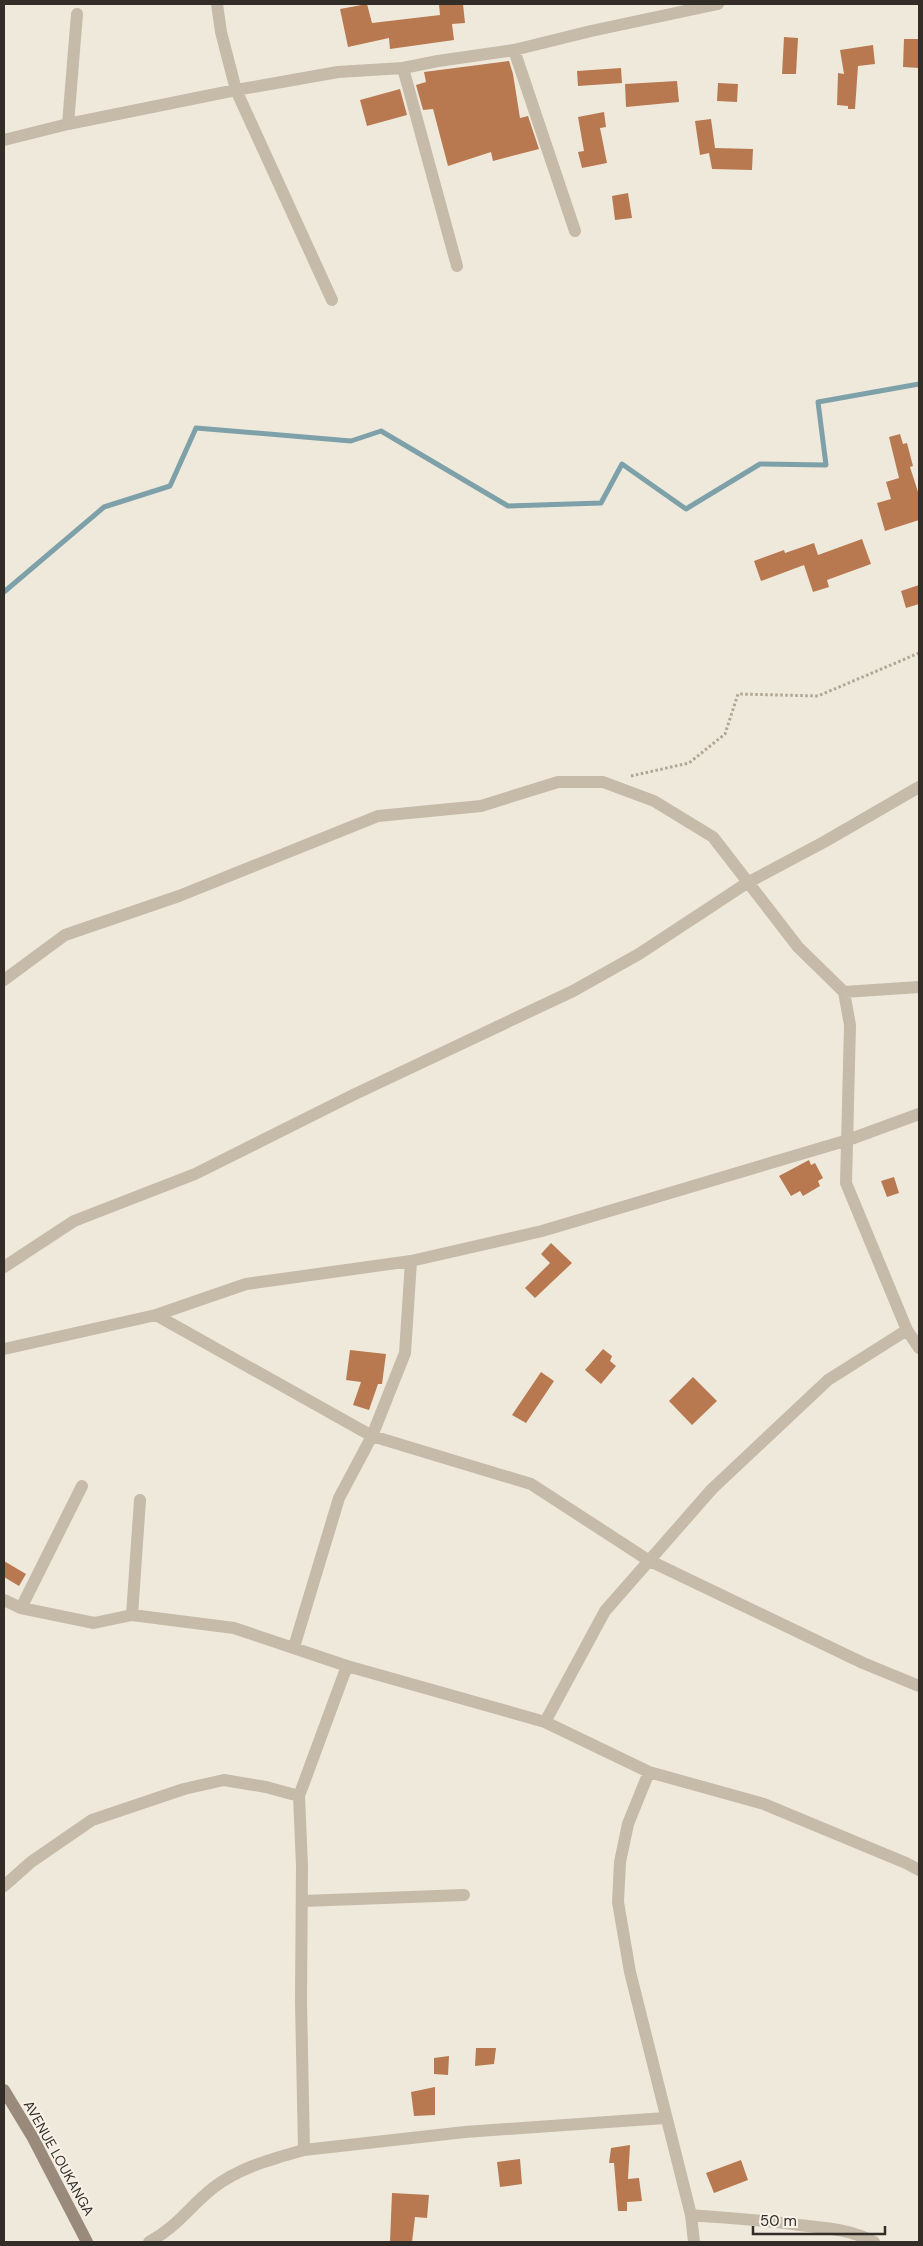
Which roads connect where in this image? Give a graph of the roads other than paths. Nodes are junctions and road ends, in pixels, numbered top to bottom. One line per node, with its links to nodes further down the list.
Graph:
1 (216, 4): 6 (street)
2 (718, 4): 4 (street)
3 (77, 14): 7 (street)
4 (514, 50): 5 (street); 9 (street)
5 (403, 68): 6 (street); 10 (street)
6 (236, 90): 7 (street); 11 (street)
7 (68, 124): 8 (street)
8 (4, 140)
9 (575, 231)
10 (458, 266)
11 (332, 300)
12 (919, 787): 13 (street)
13 (747, 883): 14 (street); 16 (street); 20 (street)
14 (4, 980)
15 (919, 987): 16 (street)
16 (844, 992): 18 (street)
17 (919, 1114): 18 (street)
18 (848, 1140): 19 (street); 22 (street)
19 (411, 1261): 21 (street); 25 (street)
20 (4, 1267)
21 (156, 1315): 24 (street); 25 (street)
22 (907, 1330): 23 (street); 28 (street)
23 (919, 1348)
24 (4, 1349)
25 (372, 1436): 28 (street); 32 (street)
26 (82, 1486): 30 (street)
27 (140, 1500): 31 (street)
28 (648, 1560): 34 (street); 35 (street)
29 (4, 1600): 30 (street)
30 (21, 1608): 31 (street)
31 (132, 1615): 32 (street)
32 (294, 1646): 33 (street)
33 (347, 1666): 35 (street); 37 (street)
34 (919, 1686)
35 (545, 1722): 36 (street)
36 (649, 1772): 38 (street); 43 (street)
37 (299, 1796): 39 (street); 41 (street)
38 (919, 1870)
39 (4, 1886)
40 (464, 1895): 41 (street)
41 (303, 1901): 44 (street)
42 (4, 2090): 46 (main road, AVENUE LOUKANGA)
43 (665, 2118): 44 (street); 45 (street)
44 (304, 2150): 47 (street)
45 (691, 2215): 48 (street); 49 (street)
46 (87, 2242)
47 (149, 2242)
48 (694, 2242)
49 (874, 2242)

